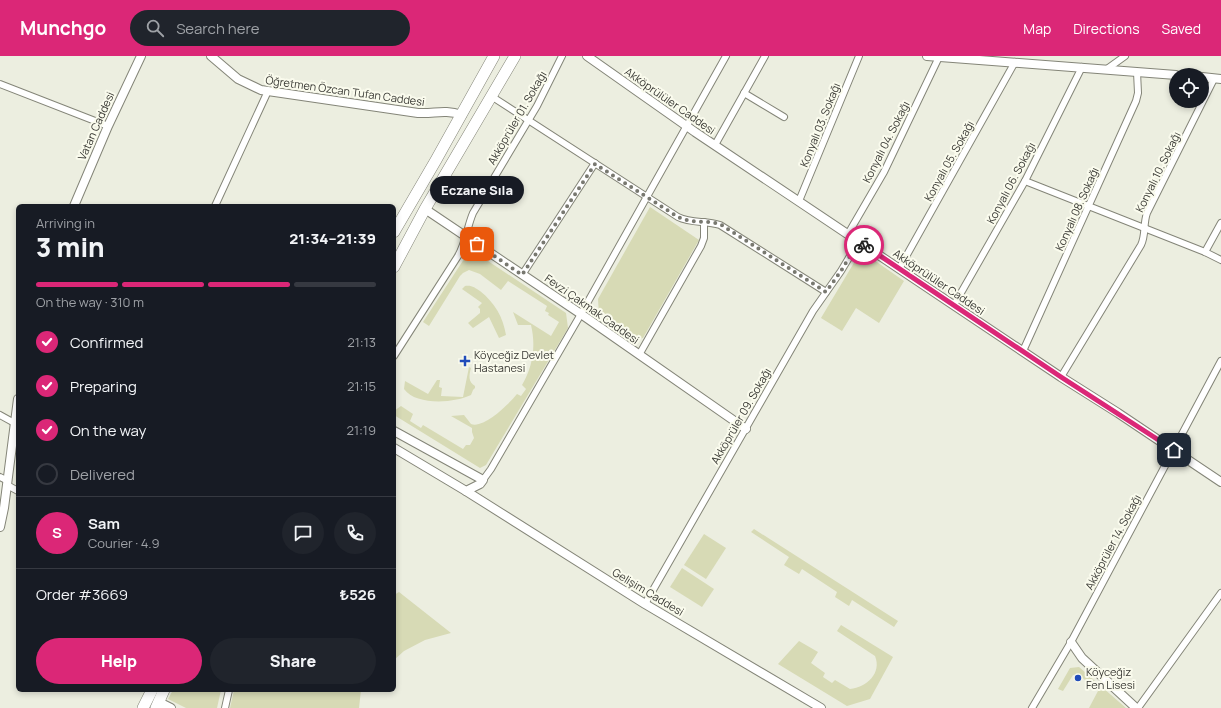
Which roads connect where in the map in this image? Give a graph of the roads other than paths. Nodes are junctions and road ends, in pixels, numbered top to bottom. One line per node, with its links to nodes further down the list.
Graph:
1 (141, 56): 27 (street, Vatan Caddesi)
2 (210, 56): 21 (street, Öğretmen Özcan Tufan Caddesi)
3 (494, 56): 24 (highway)
4 (515, 56): 23 (highway)
5 (562, 56): 26 (street, Akköprüler 01. Sokağı)
6 (587, 56): 28 (street, Akköprülüler Caddesi)
7 (726, 56): 28 (street)
8 (765, 56): 22 (street)
9 (859, 56): 33 (street, Konyalı 03. Sokağı)
10 (927, 56): 12 (street)
11 (1125, 56): 16 (street)
12 (939, 57): 13 (street); 42 (street, Konyalı 04. Sokağı)
13 (978, 58): 14 (street)
14 (1015, 62): 15 (street); 48 (street, Konyalı 05. Sokağı)
15 (1082, 67): 16 (street); 31 (street, Konyalı 06. Sokağı)
16 (1107, 69): 17 (street)
17 (1137, 72): 18 (street); 36 (street, Konyalı 08. Sokağı)
18 (1169, 74)
19 (1218, 79): 40 (street, Konyalı 10. Sokağı)
20 (0, 84): 27 (street)
21 (268, 92): 24 (street, Öğretmen Özcan Tufan Caddesi); 35 (street)
22 (744, 93): 25 (street); 29 (street)
23 (491, 96): 26 (street); 37 (highway)
24 (462, 114): 41 (highway)
25 (784, 117)
26 (528, 121): 30 (street); 43 (street, Akköprüler 01. Sokağı)
27 (108, 126): 34 (street, Vatan Caddesi)
28 (686, 126): 29 (street, Akköprülüler Caddesi); 32 (street)
29 (715, 146): 33 (street, Akköprülüler Caddesi)
30 (595, 164): 32 (street); 49 (street)
31 (1025, 180): 36 (street); 51 (street, Konyalı 06. Sokağı)
32 (647, 197): 38 (street); 52 (street)
33 (799, 202): 42 (street, Akköprülüler Caddesi)
34 (75, 204)
35 (216, 204)
36 (1089, 205): 40 (street); 53 (street, Konyalı 08. Sokağı)
37 (425, 209): 43 (street, Fevzi Çakmak Caddesi); 47 (highway)
38 (704, 222): 50 (street); 55 (street)
39 (1221, 223): 45 (street)
40 (1144, 227): 45 (street); 57 (street, Konyalı 10. Sokağı)
41 (396, 229)
42 (848, 234): 44 (street, Akköprülüler Caddesi)
43 (466, 236): 49 (street, Fevzi Çakmak Caddesi); 54 (street, Akköprüler 01. Sokağı)
44 (859, 241): 48 (street, Akköprülüler Caddesi); 50 (street, Akköprüler 09. Sokağı)
45 (1205, 252): 46 (street)
46 (1221, 260)
47 (396, 263)
48 (899, 269): 51 (street, Akköprülüler Caddesi)
49 (522, 275): 52 (street, Fevzi Çakmak Caddesi)
50 (826, 292): 60 (street, Akköprüler 09. Sokağı)
51 (954, 305): 53 (street, Akköprülüler Caddesi)
52 (581, 314): 55 (street, Fevzi Çakmak Caddesi); 64 (street)
53 (1023, 351): 57 (street, Akköprülüler Caddesi)
54 (396, 353)
55 (639, 355): 60 (street, Fevzi Çakmak Caddesi)
56 (1221, 361): 63 (street, Akköprüler 14. Sokağı)
57 (1061, 377): 63 (street, Akköprülüler Caddesi)
58 (0, 415): 59 (street)
59 (16, 424): 65 (street)
60 (746, 429): 71 (street, Akköprüler 09. Sokağı)
61 (396, 432): 64 (street)
62 (396, 449): 68 (street, Gelişim Caddesi)
63 (1174, 450): 66 (street, Akköprülüler Caddesi); 72 (street, Akköprüler 14. Sokağı)
64 (483, 480): 68 (street)
65 (5, 481): 67 (street); 69 (street)
66 (1221, 482)
67 (16, 489)
68 (466, 491): 71 (street, Gelişim Caddesi)
69 (0, 527)
70 (1221, 593): 82 (street)
71 (645, 604): 80 (street, Gelişim Caddesi)
72 (1071, 642): 81 (street, Akköprüler 14. Sokağı); 82 (street)
73 (151, 692): 77 (highway)
74 (163, 692): 76 (highway)
75 (229, 692): 79 (street)
76 (158, 705): 78 (street)
77 (143, 708)
78 (171, 708)
79 (225, 708)
80 (821, 708)
81 (1032, 708)
82 (1137, 708)

